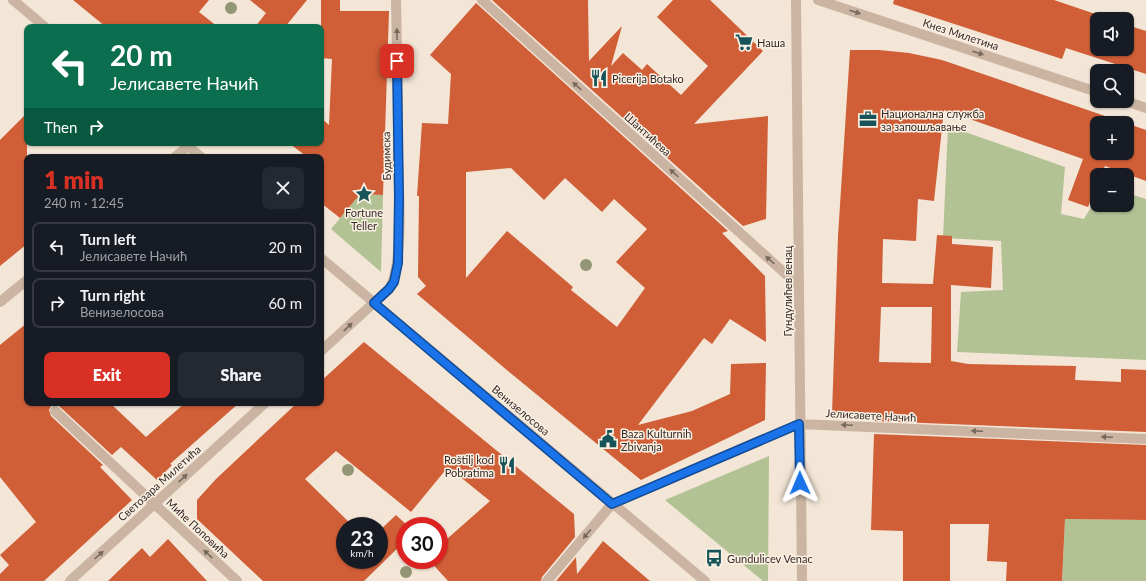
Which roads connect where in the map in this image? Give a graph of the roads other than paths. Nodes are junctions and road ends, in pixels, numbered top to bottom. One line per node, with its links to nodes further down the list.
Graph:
1 (13, 0): 6 (street)
2 (396, 0): 18 (street, Будимска, one-way to 2)
3 (482, 0): 16 (street, Шантићева, one-way to 3)
4 (796, 0): 16 (street, Гундулићев венац)
5 (818, 0): 7 (street, Кнез Милетина, one-way to 7)
6 (41, 24)
7 (1090, 90)
8 (1134, 104): 9 (street)
9 (1146, 108)
10 (185, 146): 12 (street)
11 (187, 146): 13 (street)
12 (178, 154)
13 (196, 154)
14 (324, 261): 18 (street, Венизелосова)
15 (24, 282): 17 (street)
16 (799, 286): 22 (street, Гундулићев венац)
17 (0, 302)
18 (374, 303): 19 (street, one-way to 18); 25 (street, Венизелосова)
19 (324, 348)
20 (262, 406): 24 (street, Светозара Милетића, one-way to 20)
21 (55, 410): 24 (street, Миће Поповића)
22 (799, 424): 23 (street, Јелисавете Начић, one-way to 22); 25 (street, Јелисавете Начић); 30 (street, Гундулићев венац)
23 (1146, 439)
24 (154, 504): 26 (street, Светозара Милетића, one-way to 24); 27 (street, Миће Поповића, one-way to 24)
25 (612, 504): 28 (street, one-way to 28); 29 (street, Венизелосова)
26 (70, 581)
27 (237, 581)
28 (547, 581)
29 (705, 581)
30 (802, 581)

